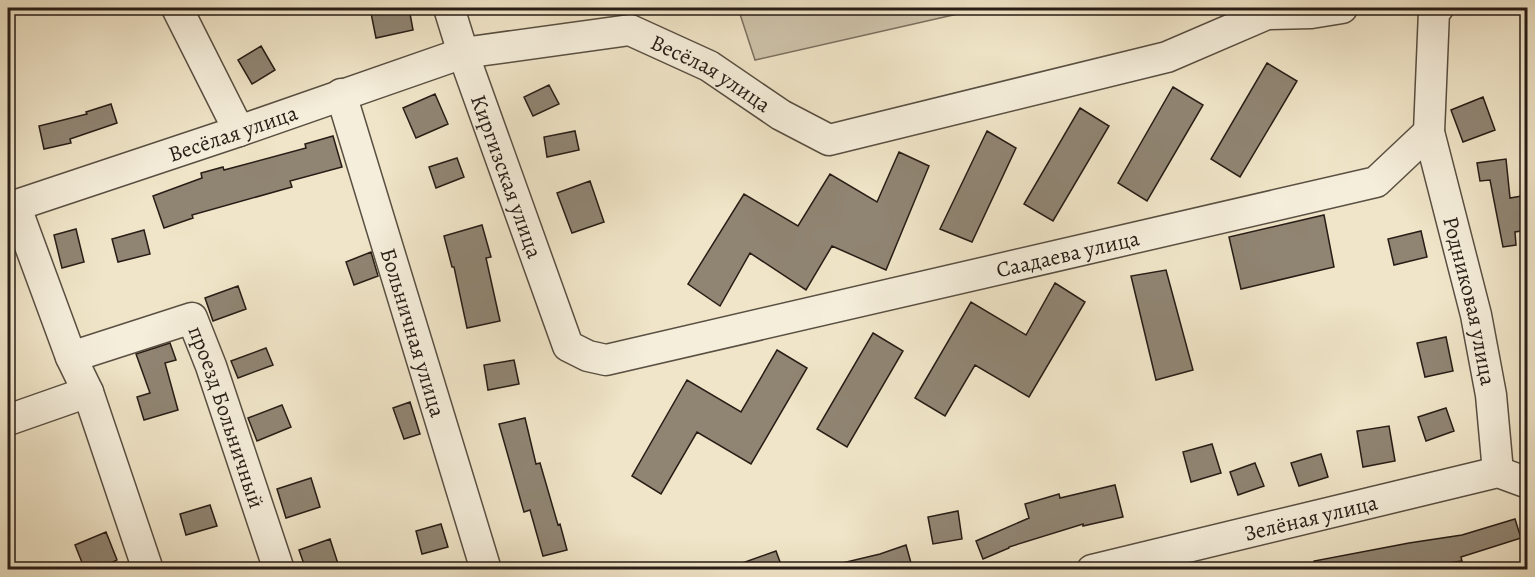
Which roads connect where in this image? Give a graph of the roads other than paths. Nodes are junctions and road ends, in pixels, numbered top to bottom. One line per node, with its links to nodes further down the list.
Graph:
1 (177, 8): 7 (street)
2 (449, 8): 5 (street, Киргизская улица)
3 (1342, 8): 5 (street, Весёлая улица)
4 (1438, 8): 8 (street)
5 (463, 53): 6 (street, Весёлая улица); 10 (street, Киргизская улица)
6 (341, 94): 7 (street, Весёлая улица); 18 (street, Больничная улица)
7 (239, 131): 9 (street, Весёлая улица)
8 (1429, 132): 10 (street, Саадаева улица); 14 (street, Родниковая улица)
9 (11, 207): 11 (street)
10 (568, 346)
11 (71, 357): 12 (street); 17 (street, проезд Больничный)
12 (88, 392): 13 (street); 16 (street)
13 (8, 420)
14 (1498, 472): 15 (street); 19 (street, Зелёная улица)
15 (1527, 483)
16 (148, 570)
17 (279, 570)
18 (486, 570)
19 (1092, 570)

